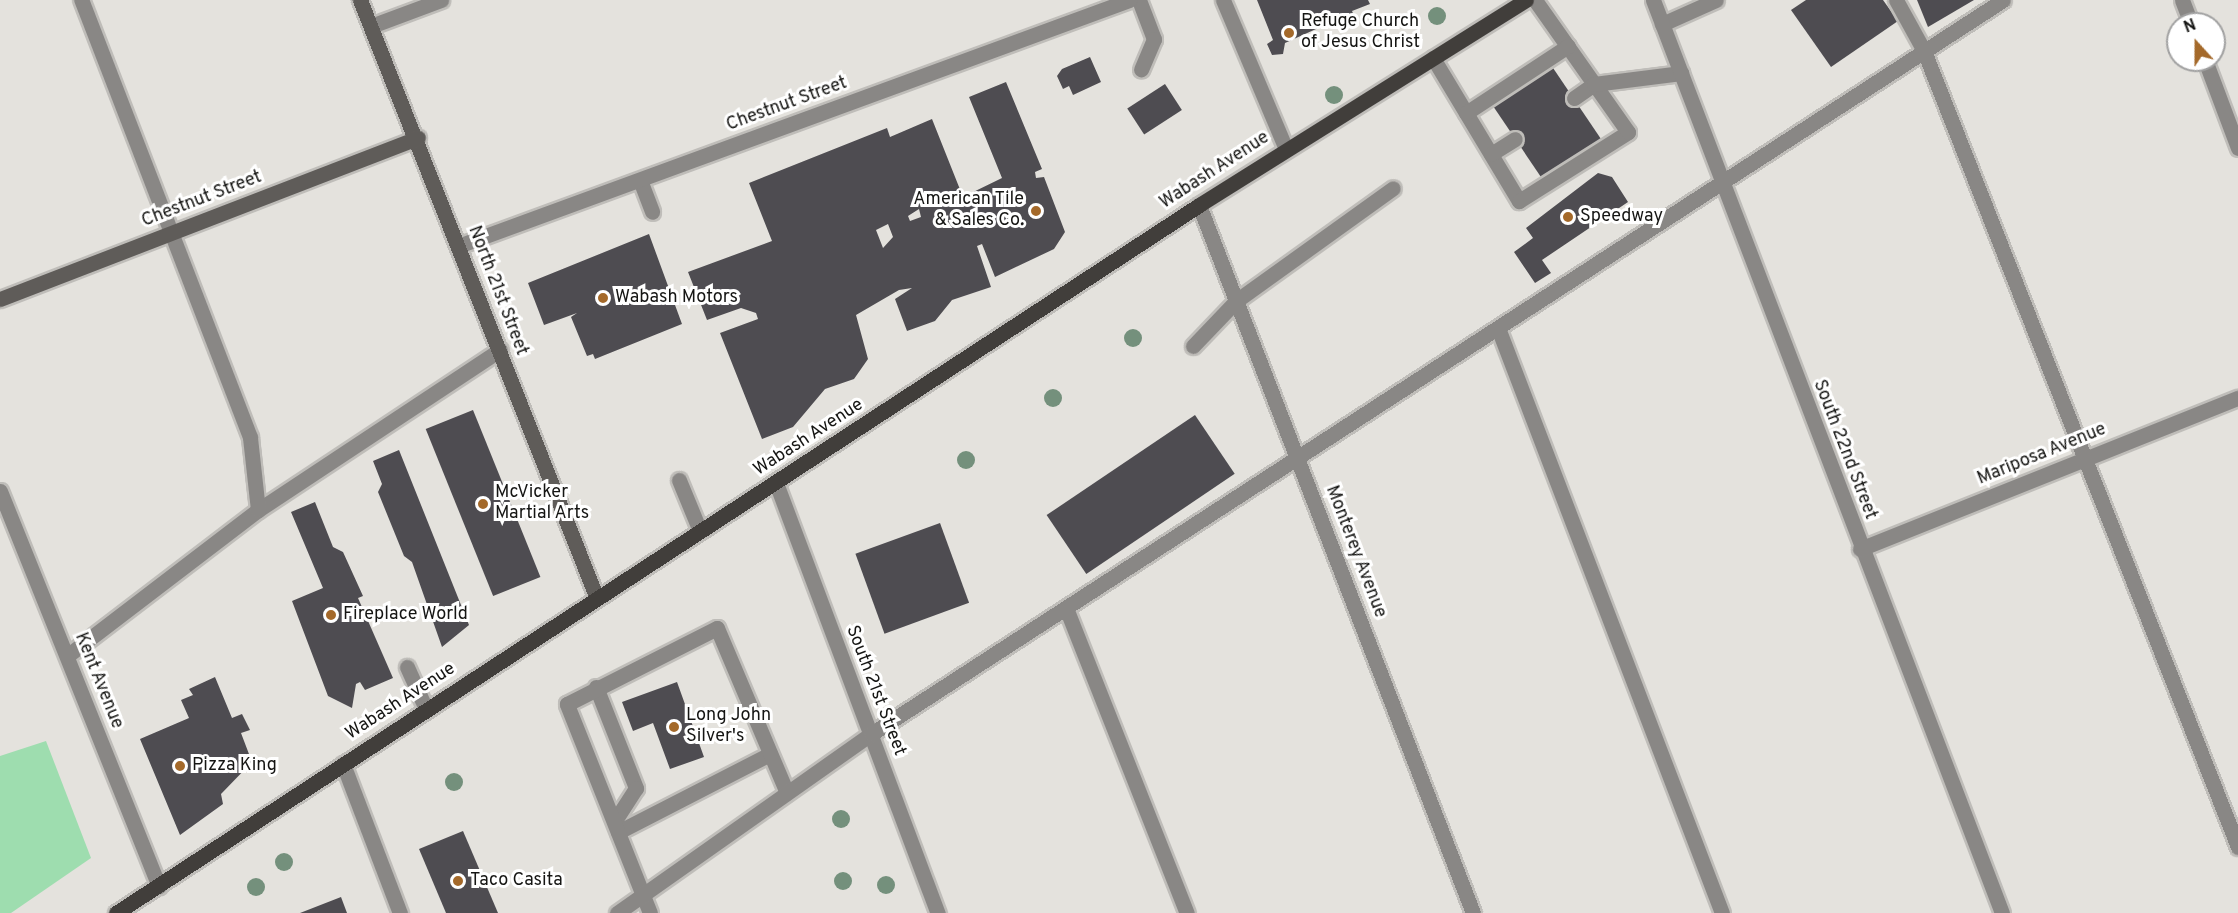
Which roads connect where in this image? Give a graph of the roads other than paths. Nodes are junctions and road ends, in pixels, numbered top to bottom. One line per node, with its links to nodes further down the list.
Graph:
1 (81, 0): 34 (street)
2 (360, 0): 14 (street, North 21st Street)
3 (441, 0): 14 (street)
4 (1129, 0): 29 (street, Chestnut Street)
5 (1138, 0): 18 (street)
6 (1223, 0): 27 (street)
7 (1526, 0): 17 (main road, Wabash Avenue)
8 (1535, 0): 15 (street)
9 (1653, 0): 13 (street, South 22nd Street)
10 (1716, 0): 13 (street)
11 (1896, 0): 16 (street)
12 (2003, 0): 16 (street)
13 (1662, 24): 20 (street, South 22nd Street)
14 (371, 26): 24 (street, North 21st Street)
15 (1568, 46): 21 (street); 23 (street)
16 (1924, 51): 30 (street); 43 (street)
17 (1433, 58): 23 (street); 27 (main road, Wabash Avenue)
18 (1141, 69)
19 (2210, 72): 26 (street)
20 (1681, 73): 21 (street); 30 (street, South 22nd Street)
21 (1594, 84): 22 (street); 28 (street)
22 (1574, 98)
23 (1466, 113): 28 (street)
24 (418, 138): 34 (street, Chestnut Street); 35 (street, North 21st Street)
25 (1515, 139): 28 (street)
26 (2238, 148)
27 (1286, 149): 32 (main road, Wabash Avenue)
28 (1491, 154)
29 (639, 180): 33 (street); 35 (street, Chestnut Street)
30 (1722, 183): 38 (street); 49 (street, South 22nd Street)
31 (1393, 188): 37 (street)
32 (1199, 205): 37 (street, Monterey Avenue); 45 (main road, Wabash Avenue)
33 (652, 212)
34 (172, 233): 36 (street, Chestnut Street); 47 (street)
35 (458, 246): 40 (street, North 21st Street)
36 (0, 299)
37 (1236, 301): 39 (street); 42 (street, Monterey Avenue)
38 (1498, 328): 42 (street); 71 (street)
39 (1193, 346)
40 (500, 350): 47 (street); 50 (street, North 21st Street)
41 (2238, 398): 43 (street, Mariposa Avenue)
42 (1298, 458): 51 (street); 70 (street, Monterey Avenue)
43 (2086, 459): 49 (street, Mariposa Avenue); 61 (street)
44 (679, 480): 48 (street)
45 (776, 483): 48 (main road, Wabash Avenue); 56 (street, South 21st Street)
46 (0, 491): 52 (street, Kent Avenue)
47 (258, 510): 52 (street)
48 (700, 531): 50 (main road, Wabash Avenue)
49 (1860, 549): 72 (street, South 22nd Street)
50 (596, 596): 55 (main road, Wabash Avenue)
51 (1066, 608): 56 (street); 69 (street)
52 (67, 656): 62 (street, Kent Avenue)
53 (407, 667): 55 (street)
54 (596, 687): 57 (street); 60 (street); 60 (street)
55 (426, 709): 58 (main road, Wabash Avenue)
56 (871, 735): 59 (street); 68 (street, South 21st Street)
57 (770, 754): 59 (street); 60 (street)
58 (343, 764): 62 (main road, Wabash Avenue); 65 (street)
59 (787, 793): 63 (street)
60 (616, 827): 63 (street)
61 (2238, 847)
62 (159, 886): 64 (main road, Wabash Avenue)
63 (644, 896): 66 (street); 67 (street)
64 (116, 913)
65 (400, 913)
66 (617, 913)
67 (650, 913)
68 (939, 913)
69 (1187, 913)
70 (1473, 913)
71 (1722, 913)
72 (2002, 913)

